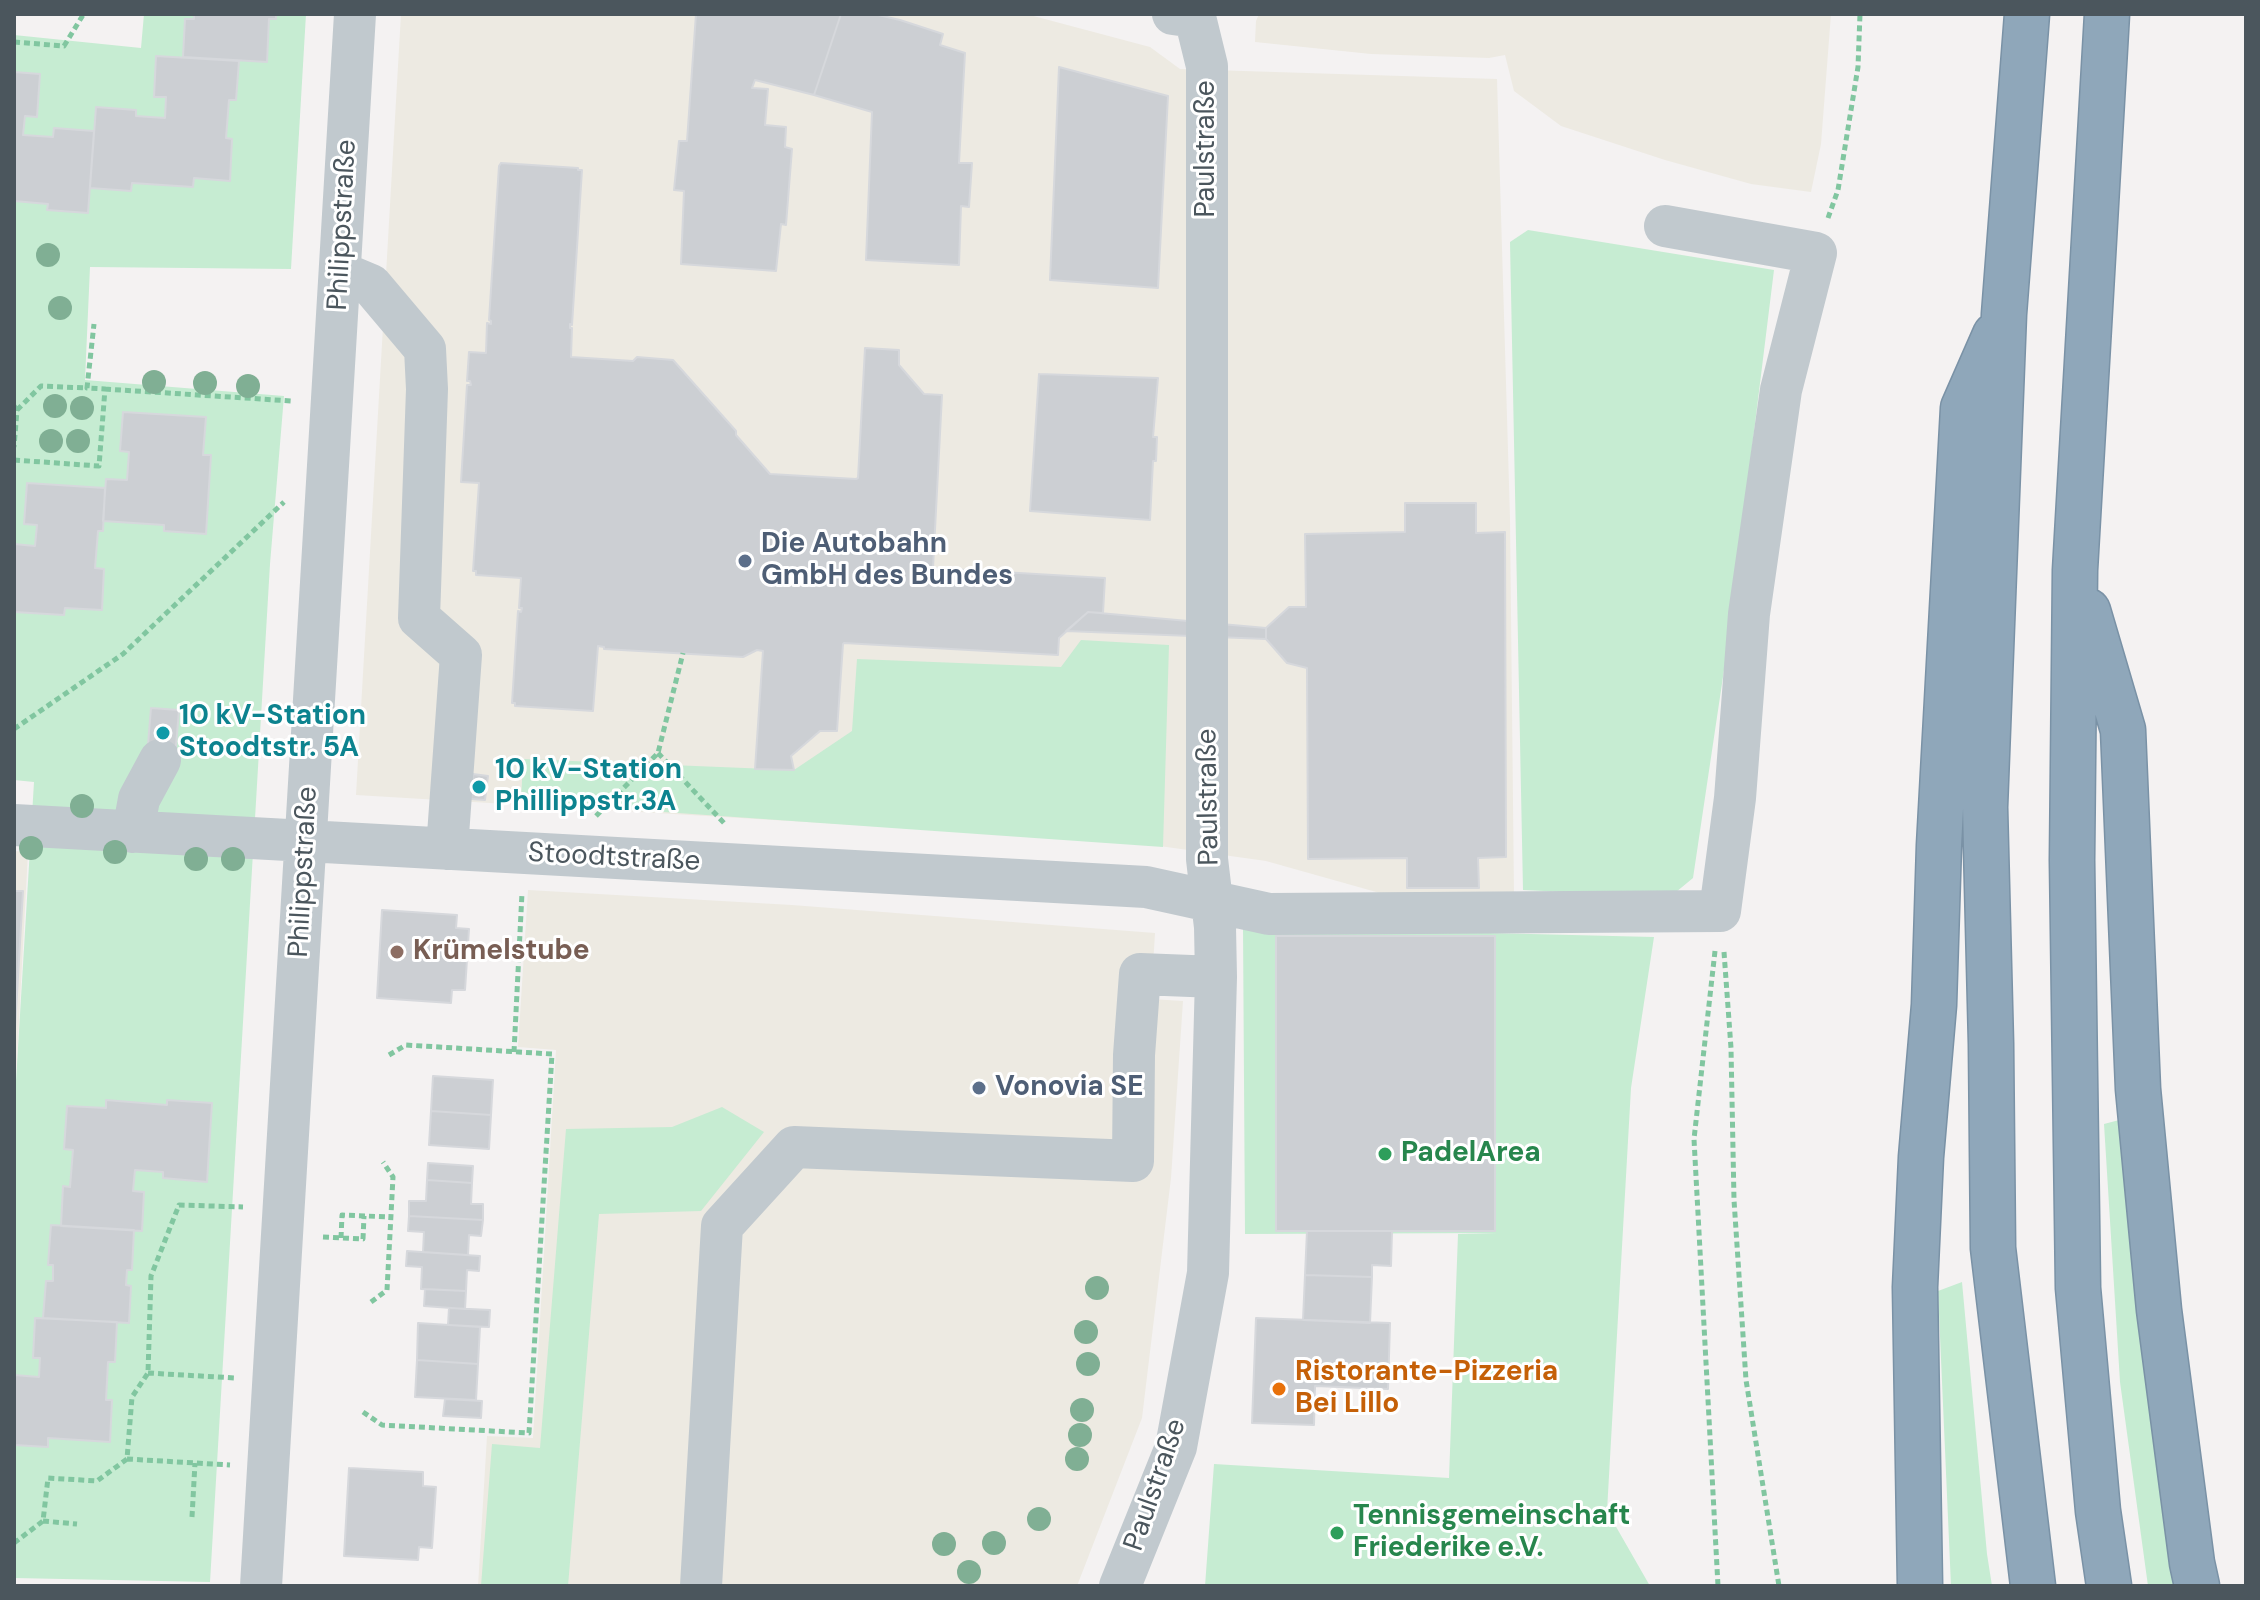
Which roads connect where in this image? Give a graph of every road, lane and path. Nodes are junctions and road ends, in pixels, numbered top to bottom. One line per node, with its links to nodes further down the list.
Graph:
1 (355, 14): 10 (street, Philippstraße)
2 (1860, 14): 9 (path)
3 (2027, 14): 11 (highway)
4 (2107, 14): 20 (highway)
5 (83, 15): 7 (path)
6 (1189, 15): 32 (street, Paulstraße)
7 (14, 42)
8 (1665, 226): 9 (street)
9 (1816, 253): 33 (street)
10 (340, 272): 28 (street, Philippstraße); 29 (street)
11 (2004, 314): 59 (highway); 60 (highway)
12 (94, 324): 13 (path)
13 (87, 388): 14 (path); 16 (path)
14 (105, 389): 15 (path); 18 (path)
15 (299, 401)
16 (15, 408): 17 (path)
17 (14, 447)
18 (14, 460)
19 (294, 493): 22 (path)
20 (2075, 570): 61 (highway); 62 (highway)
21 (683, 653): 23 (path)
22 (14, 729)
23 (658, 753): 25 (path); 30 (path)
24 (160, 760): 27 (street)
25 (719, 818)
26 (14, 825): 27 (street, Stoodtstraße)
27 (133, 832): 28 (street, Stoodtstraße)
28 (306, 841): 29 (street, Stoodtstraße); 38 (street, Philippstraße)
29 (447, 849): 30 (street, Stoodtstraße)
30 (559, 855): 32 (street, Stoodtstraße)
31 (523, 887): 35 (path)
32 (1212, 901): 33 (street, Stoodtstraße); 34 (street, Paulstraße)
33 (1720, 911): 57 (path); 58 (path)
34 (1216, 977): 55 (street); 56 (street, Paulstraße)
35 (514, 1052): 36 (path); 46 (path)
36 (389, 1055)
37 (383, 1162): 40 (path)
38 (284, 1210): 44 (path); 54 (street, Philippstraße)
39 (364, 1216): 40 (path); 42 (path); 42 (path)
40 (391, 1217): 43 (path)
41 (317, 1237): 42 (path)
42 (341, 1238)
43 (371, 1302)
44 (148, 1373): 45 (path); 47 (path)
45 (236, 1378)
46 (363, 1412)
47 (127, 1459): 48 (path); 51 (path)
48 (195, 1463): 49 (path); 50 (path)
49 (231, 1465)
50 (192, 1517)
51 (43, 1521): 52 (path); 53 (path)
52 (77, 1524)
53 (14, 1543)
54 (261, 1586)
55 (701, 1586)
56 (1120, 1586)
57 (1718, 1586)
58 (1779, 1586)
59 (1920, 1586)
60 (2033, 1586)
61 (2109, 1586)
62 (2197, 1586)

